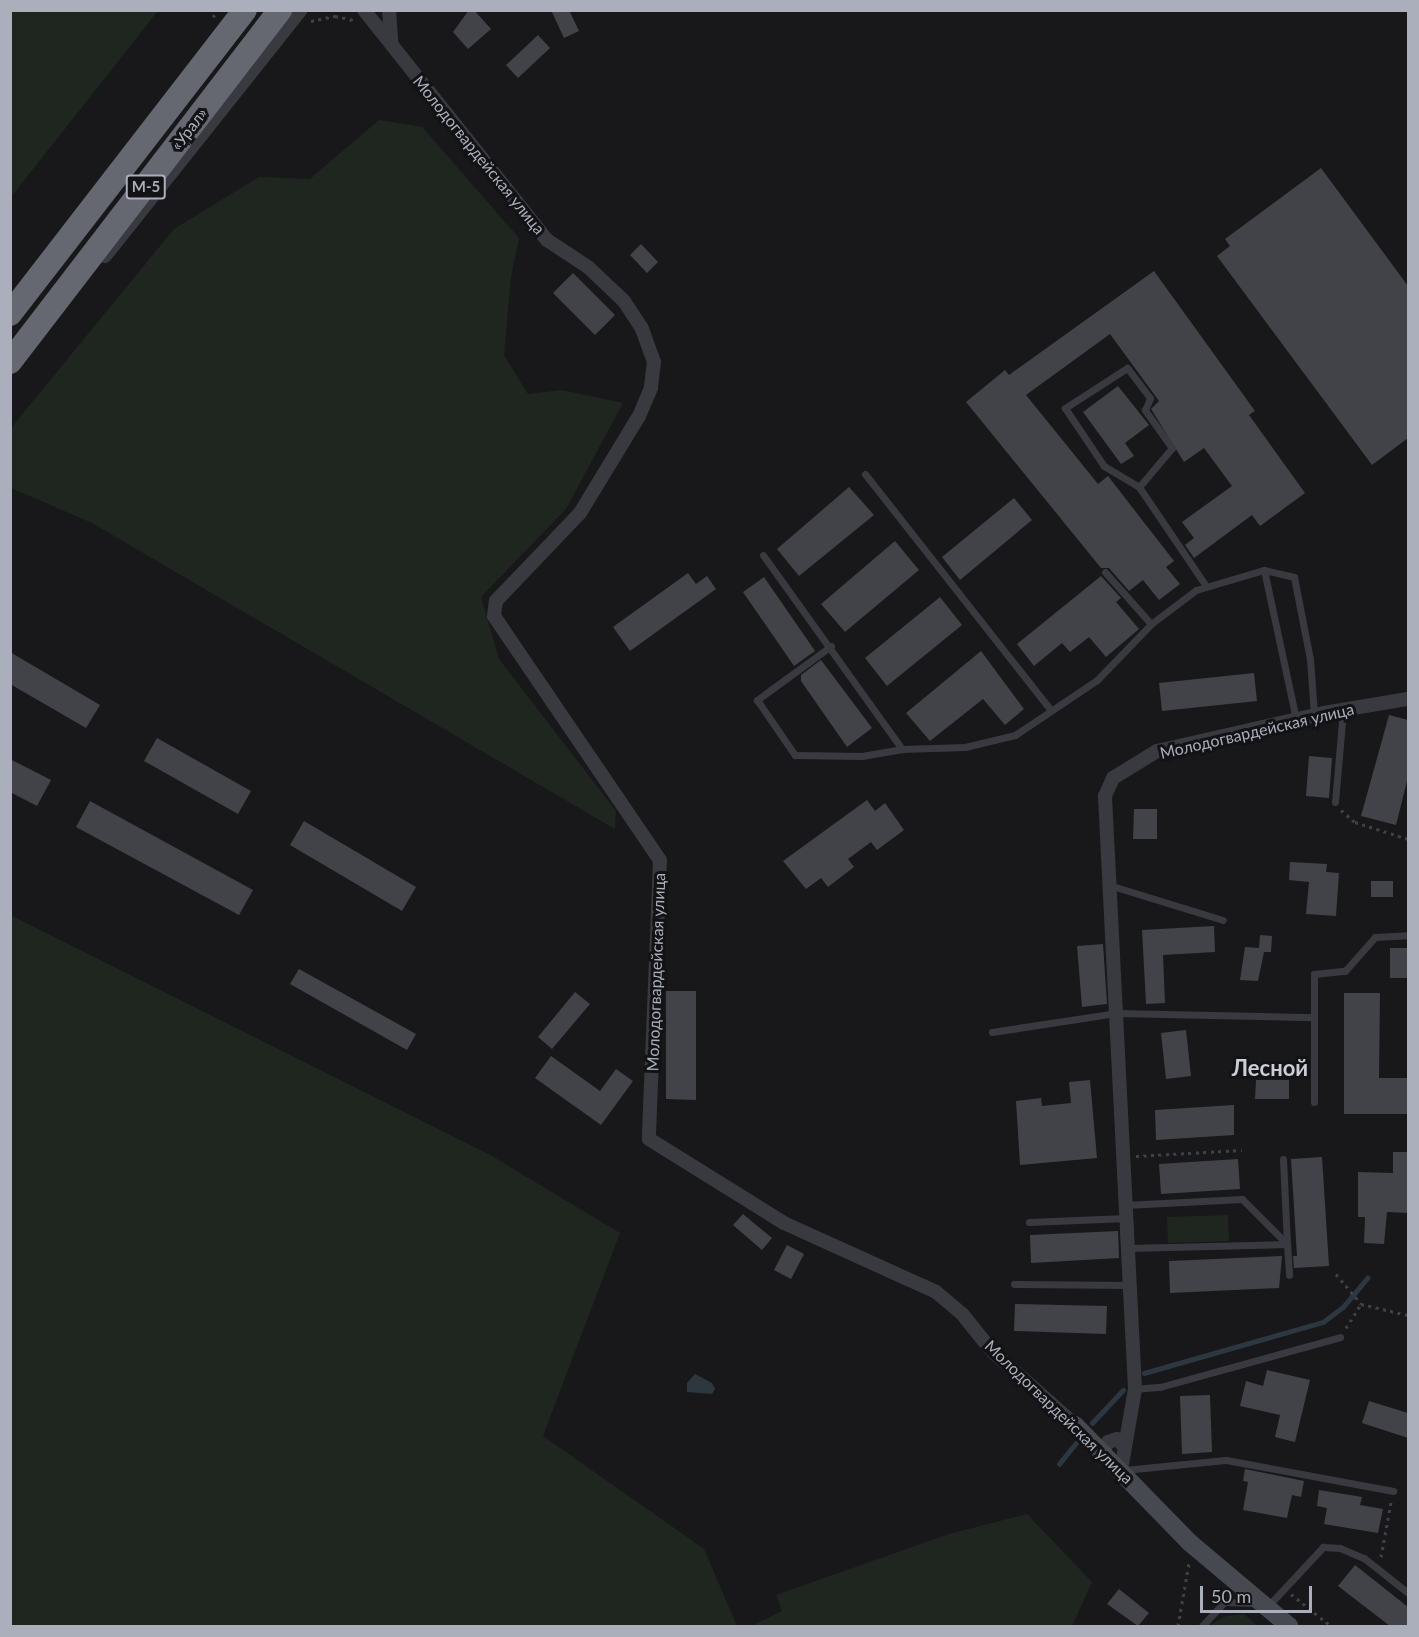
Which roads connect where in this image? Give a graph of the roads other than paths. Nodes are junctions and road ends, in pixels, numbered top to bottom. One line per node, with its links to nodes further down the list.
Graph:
1 (245, 10): 7 (highway, «Урал» / М-5)
2 (280, 10): 8 (highway, «Урал» / М-5)
3 (389, 10): 6 (street)
4 (363, 16): 6 (street, Молодогвардейская улица)
5 (302, 18): 8 (street)
6 (391, 42): 41 (street, Молодогвардейская улица)
7 (10, 314)
8 (10, 363)
9 (865, 474): 18 (lane)
10 (1139, 487): 10 (lane); 14 (lane)
11 (763, 555): 16 (lane)
12 (1264, 570): 14 (lane); 20 (lane); 21 (lane)
13 (1105, 572): 15 (lane)
14 (1206, 586): 15 (lane)
15 (1151, 624): 18 (lane)
16 (831, 646): 22 (lane); 22 (lane)
17 (1408, 699): 19 (street, Молодогвардейская улица)
18 (1050, 709): 22 (lane)
19 (1343, 710): 20 (street, Молодогвардейская улица); 23 (lane)
20 (1314, 715): 21 (street, Молодогвардейская улица)
21 (1296, 720): 24 (street, Молодогвардейская улица)
22 (902, 749)
23 (1335, 802)
24 (1109, 885): 25 (lane); 27 (street, Молодогвардейская улица)
25 (1223, 920)
26 (1408, 935): 28 (lane)
27 (1116, 1013): 28 (lane); 29 (lane); 32 (street, Молодогвардейская улица)
28 (1314, 1017): 30 (lane)
29 (992, 1032)
30 (1314, 1102)
31 (1283, 1159): 34 (lane)
32 (1126, 1211): 33 (lane); 34 (lane); 35 (street, Молодогвардейская улица)
33 (1029, 1222)
34 (1287, 1244): 35 (lane); 36 (lane)
35 (1128, 1248): 38 (street, Молодогвардейская улица)
36 (1289, 1275)
37 (1014, 1284): 38 (lane)
38 (1130, 1286): 40 (street, Молодогвардейская улица)
39 (1340, 1337): 40 (lane)
40 (1135, 1389): 42 (street, Молодогвардейская улица)
41 (1075, 1425): 43 (street, Молодогвардейская улица)
42 (1125, 1447): 43 (street); 44 (street, Молодогвардейская улица)
43 (1103, 1451): 44 (street, Молодогвардейская улица)
44 (1121, 1470): 45 (lane); 47 (street, Молодогвардейская улица)
45 (1393, 1491)
46 (1408, 1593): 47 (lane)
47 (1264, 1606): 48 (lane); 49 (street, Молодогвардейская улица)
48 (1202, 1626)
49 (1289, 1626)

